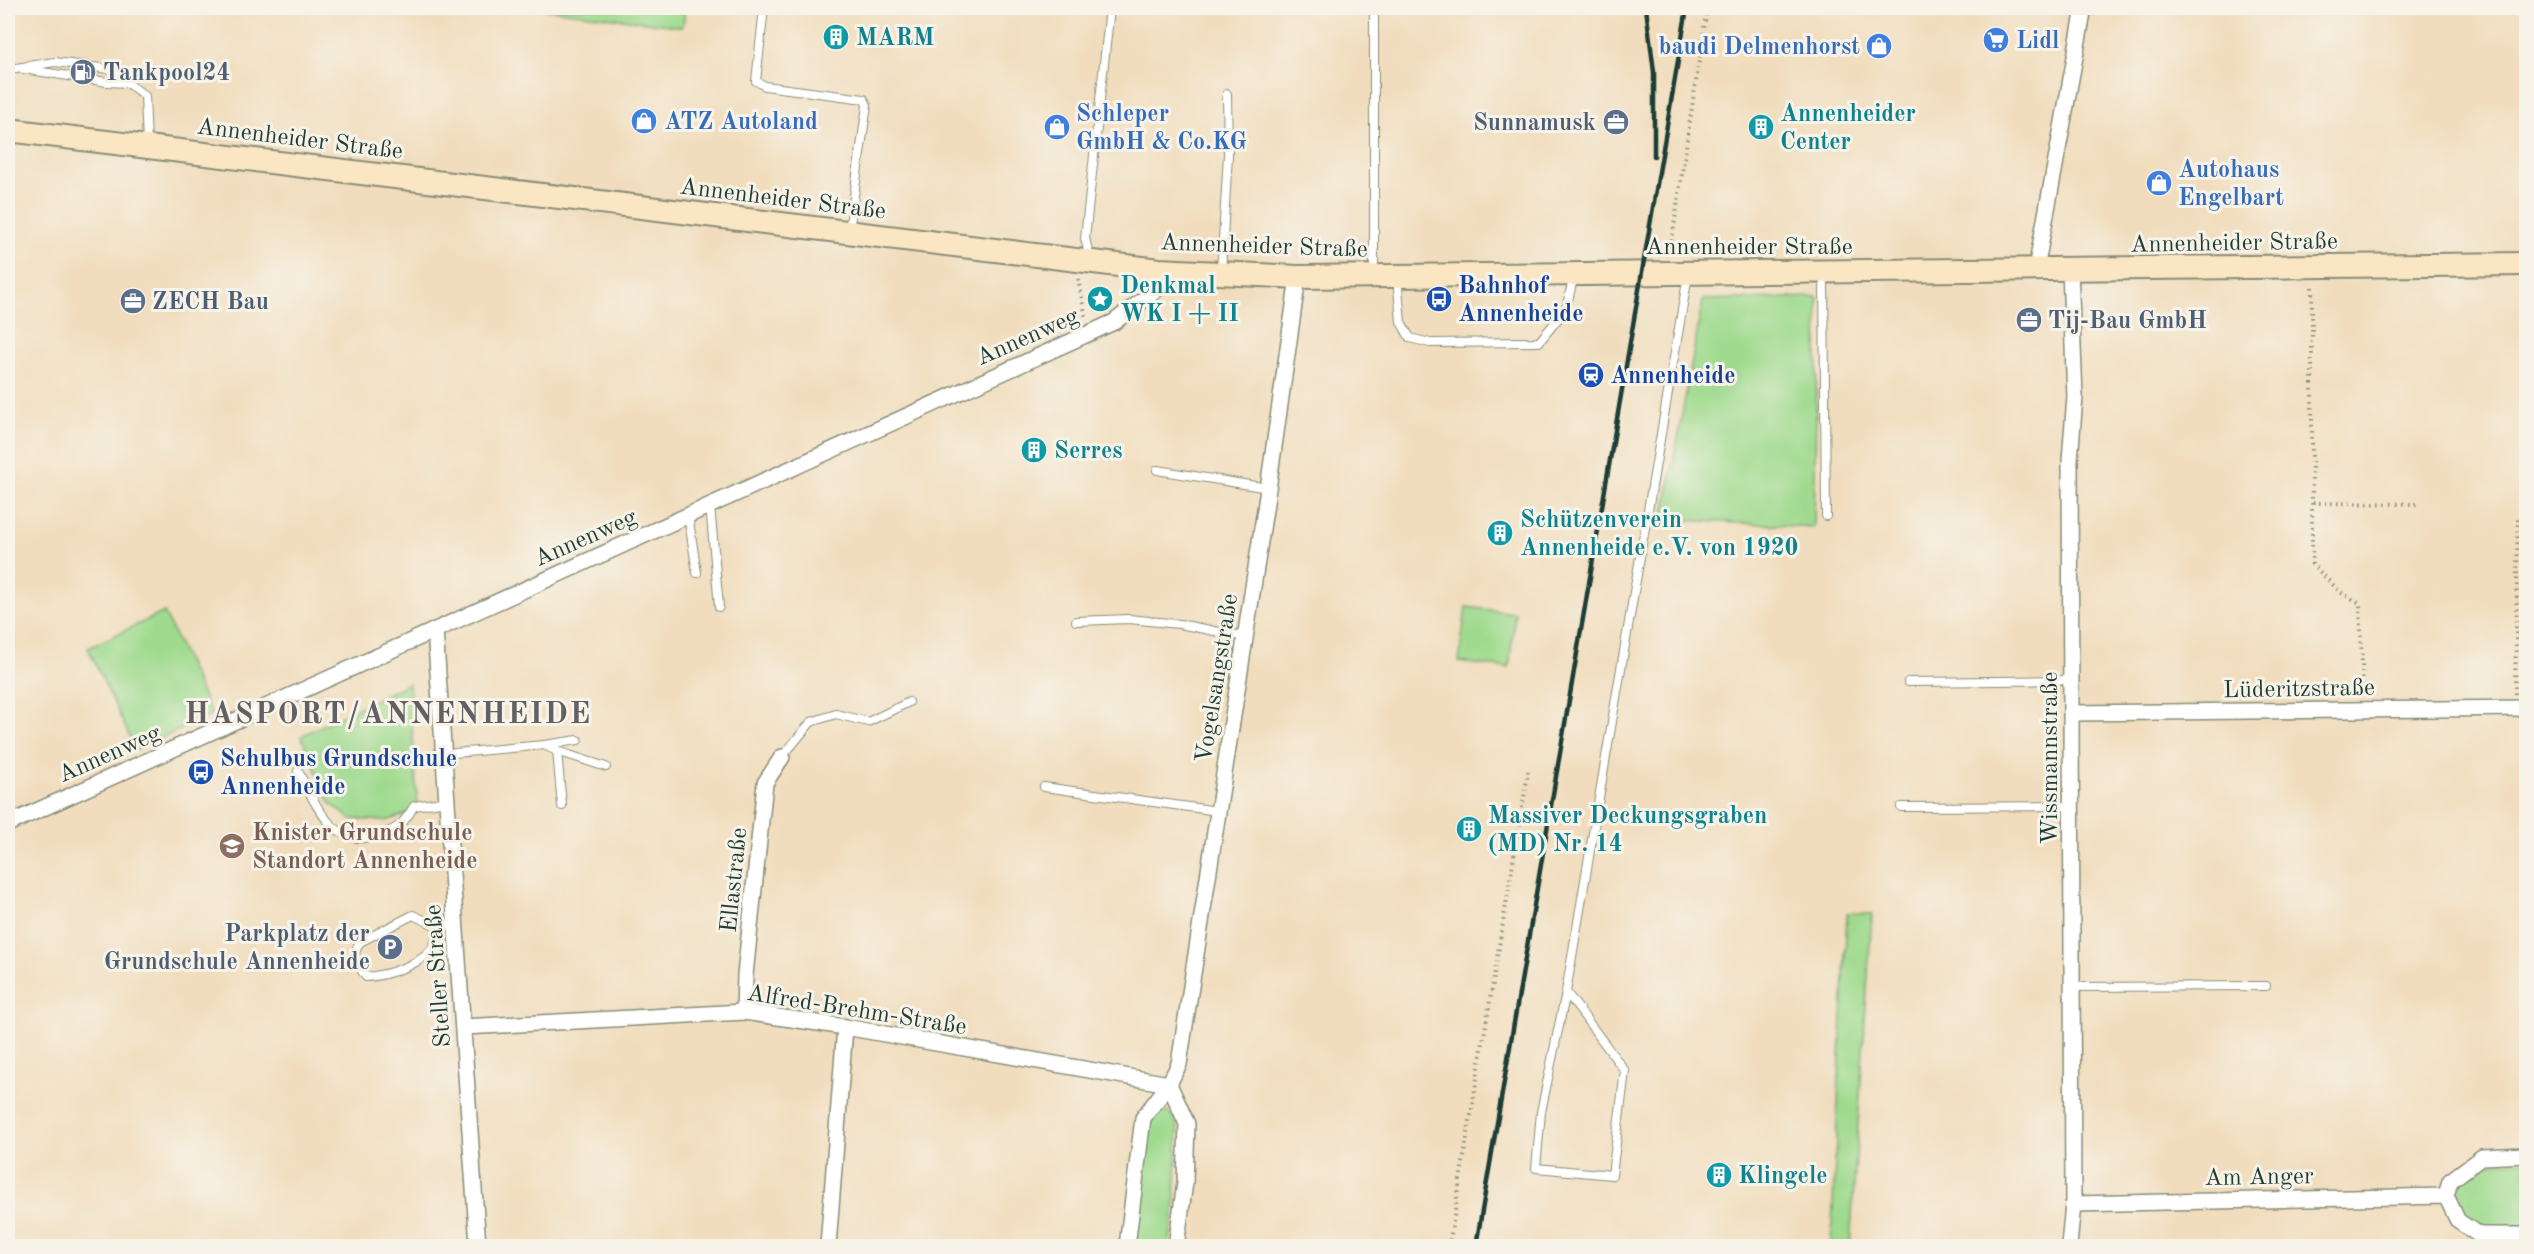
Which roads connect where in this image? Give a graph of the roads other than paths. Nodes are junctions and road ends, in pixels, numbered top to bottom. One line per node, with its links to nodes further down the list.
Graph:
1 (764, 8): 9 (lane)
2 (1110, 8): 10 (lane)
3 (1374, 8): 20 (lane)
4 (2084, 8): 12 (street)
5 (128, 82): 5 (lane); 8 (lane)
6 (1227, 94): 15 (lane)
7 (8, 130): 8 (street, Annenheider Straße)
8 (147, 148): 9 (street, Annenheider Straße)
9 (849, 233): 10 (street, Annenheider Straße)
10 (1086, 261): 13 (street, Annenheider Straße)
11 (2526, 264): 14 (street, Annenheider Straße)
12 (2036, 269): 14 (street, Annenheider Straße); 16 (street, Annenheider Straße)
13 (1159, 270): 15 (street, Annenheider Straße); 24 (street, Annenweg)
14 (2070, 270): 32 (street, Wissmannstraße)
15 (1220, 273): 21 (street, Annenheider Straße)
16 (1824, 273): 17 (street, Annenheider Straße); 26 (lane)
17 (1678, 274): 19 (street, Annenheider Straße); 55 (lane)
18 (1397, 275): 19 (street, Annenheider Straße); 19 (lane); 20 (street, Annenheider Straße)
19 (1575, 275)
20 (1374, 276): 21 (street, Annenheider Straße)
21 (1298, 277): 23 (street, Vogelsangstraße)
22 (1157, 470): 23 (lane)
23 (1268, 488): 31 (street, Vogelsangstraße)
24 (710, 505): 25 (street, Annenweg); 28 (lane)
25 (688, 515): 27 (lane); 30 (street, Annenweg)
26 (1826, 516)
27 (697, 573)
28 (719, 607)
29 (1076, 621): 31 (lane)
30 (435, 630): 40 (street, Steller Straße); 50 (street, Annenweg)
31 (1245, 637): 49 (street, Vogelsangstraße)
32 (2072, 680): 33 (lane); 36 (street, Wissmannstraße)
33 (1908, 682)
34 (909, 702): 41 (lane)
35 (2521, 708): 36 (street, Lüderitzstraße)
36 (2072, 713): 47 (street, Wissmannstraße)
37 (578, 740): 38 (lane)
38 (544, 745): 39 (lane); 40 (lane)
39 (557, 751): 42 (lane); 46 (lane)
40 (444, 754): 45 (street, Steller Straße)
41 (782, 757): 56 (street, Ellastraße)
42 (606, 767)
43 (298, 771): 45 (lane)
44 (1044, 787): 49 (lane)
45 (447, 801): 51 (street, Steller Straße)
46 (562, 806)
47 (2072, 806): 48 (lane); 54 (street, Wissmannstraße)
48 (1901, 807)
49 (1218, 812): 59 (street, Vogelsangstraße)
50 (8, 828)
51 (456, 923): 52 (lane); 57 (street, Steller Straße)
52 (439, 927): 52 (lane)
53 (2266, 986): 54 (lane)
54 (2072, 987): 62 (street, Wissmannstraße)
55 (1566, 992): 55 (lane)
56 (744, 1012): 57 (street, Alfred-Brehm-Straße); 58 (street, Alfred-Brehm-Straße)
57 (463, 1027): 64 (street, Steller Straße)
58 (845, 1027): 59 (street, Alfred-Brehm-Straße); 65 (street)
59 (1169, 1084): 66 (street, Vogelsangstraße); 67 (street)
60 (2526, 1155): 61 (street)
61 (2446, 1196): 62 (street, Am Anger); 63 (street)
62 (2073, 1204): 68 (street, Wissmannstraße)
63 (2526, 1235)
64 (478, 1246)
65 (828, 1246)
66 (1127, 1246)
67 (1176, 1246)
68 (2069, 1246)

